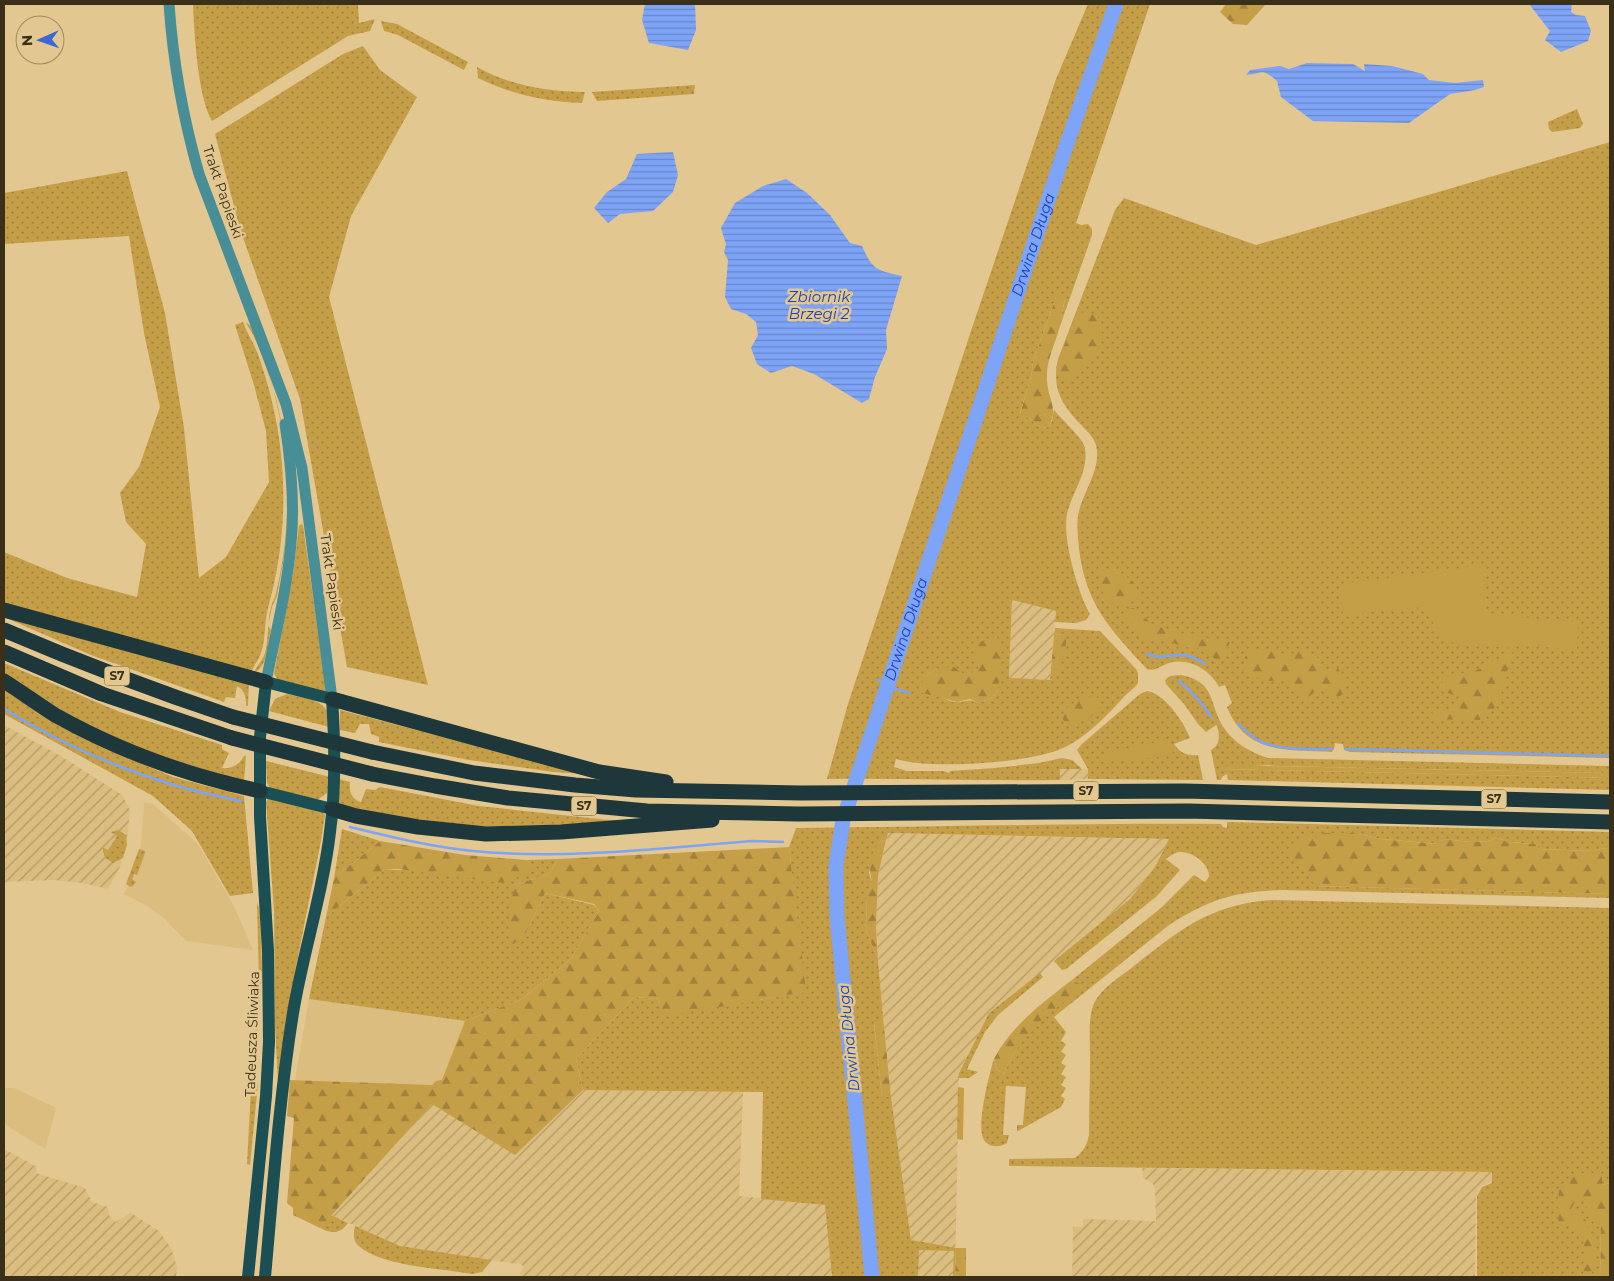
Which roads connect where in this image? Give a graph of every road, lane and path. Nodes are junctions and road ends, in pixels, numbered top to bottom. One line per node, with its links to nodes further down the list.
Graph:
1 (169, 4): 2 (street, Trakt Papieski)
2 (277, 383): 7 (street, Trakt Papieski); 8 (street, Trakt Papieski)
3 (4, 610): 7 (highway)
4 (4, 630): 10 (highway, S7, bridge)
5 (4, 652): 13 (highway, S7, bridge)
6 (4, 681): 9 (highway)
7 (266, 682): 8 (main road); 9 (main road, Tadeusza Śliwiaka)
8 (332, 699): 10 (highway); 12 (main road)
9 (260, 791): 12 (main road); 15 (main road, Tadeusza Śliwiaka)
10 (747, 792): 11 (highway, S7)
11 (1610, 802)
12 (332, 809): 13 (highway); 16 (main road)
13 (798, 814): 14 (highway, S7)
14 (1610, 822)
15 (248, 1277)
16 (265, 1277)

